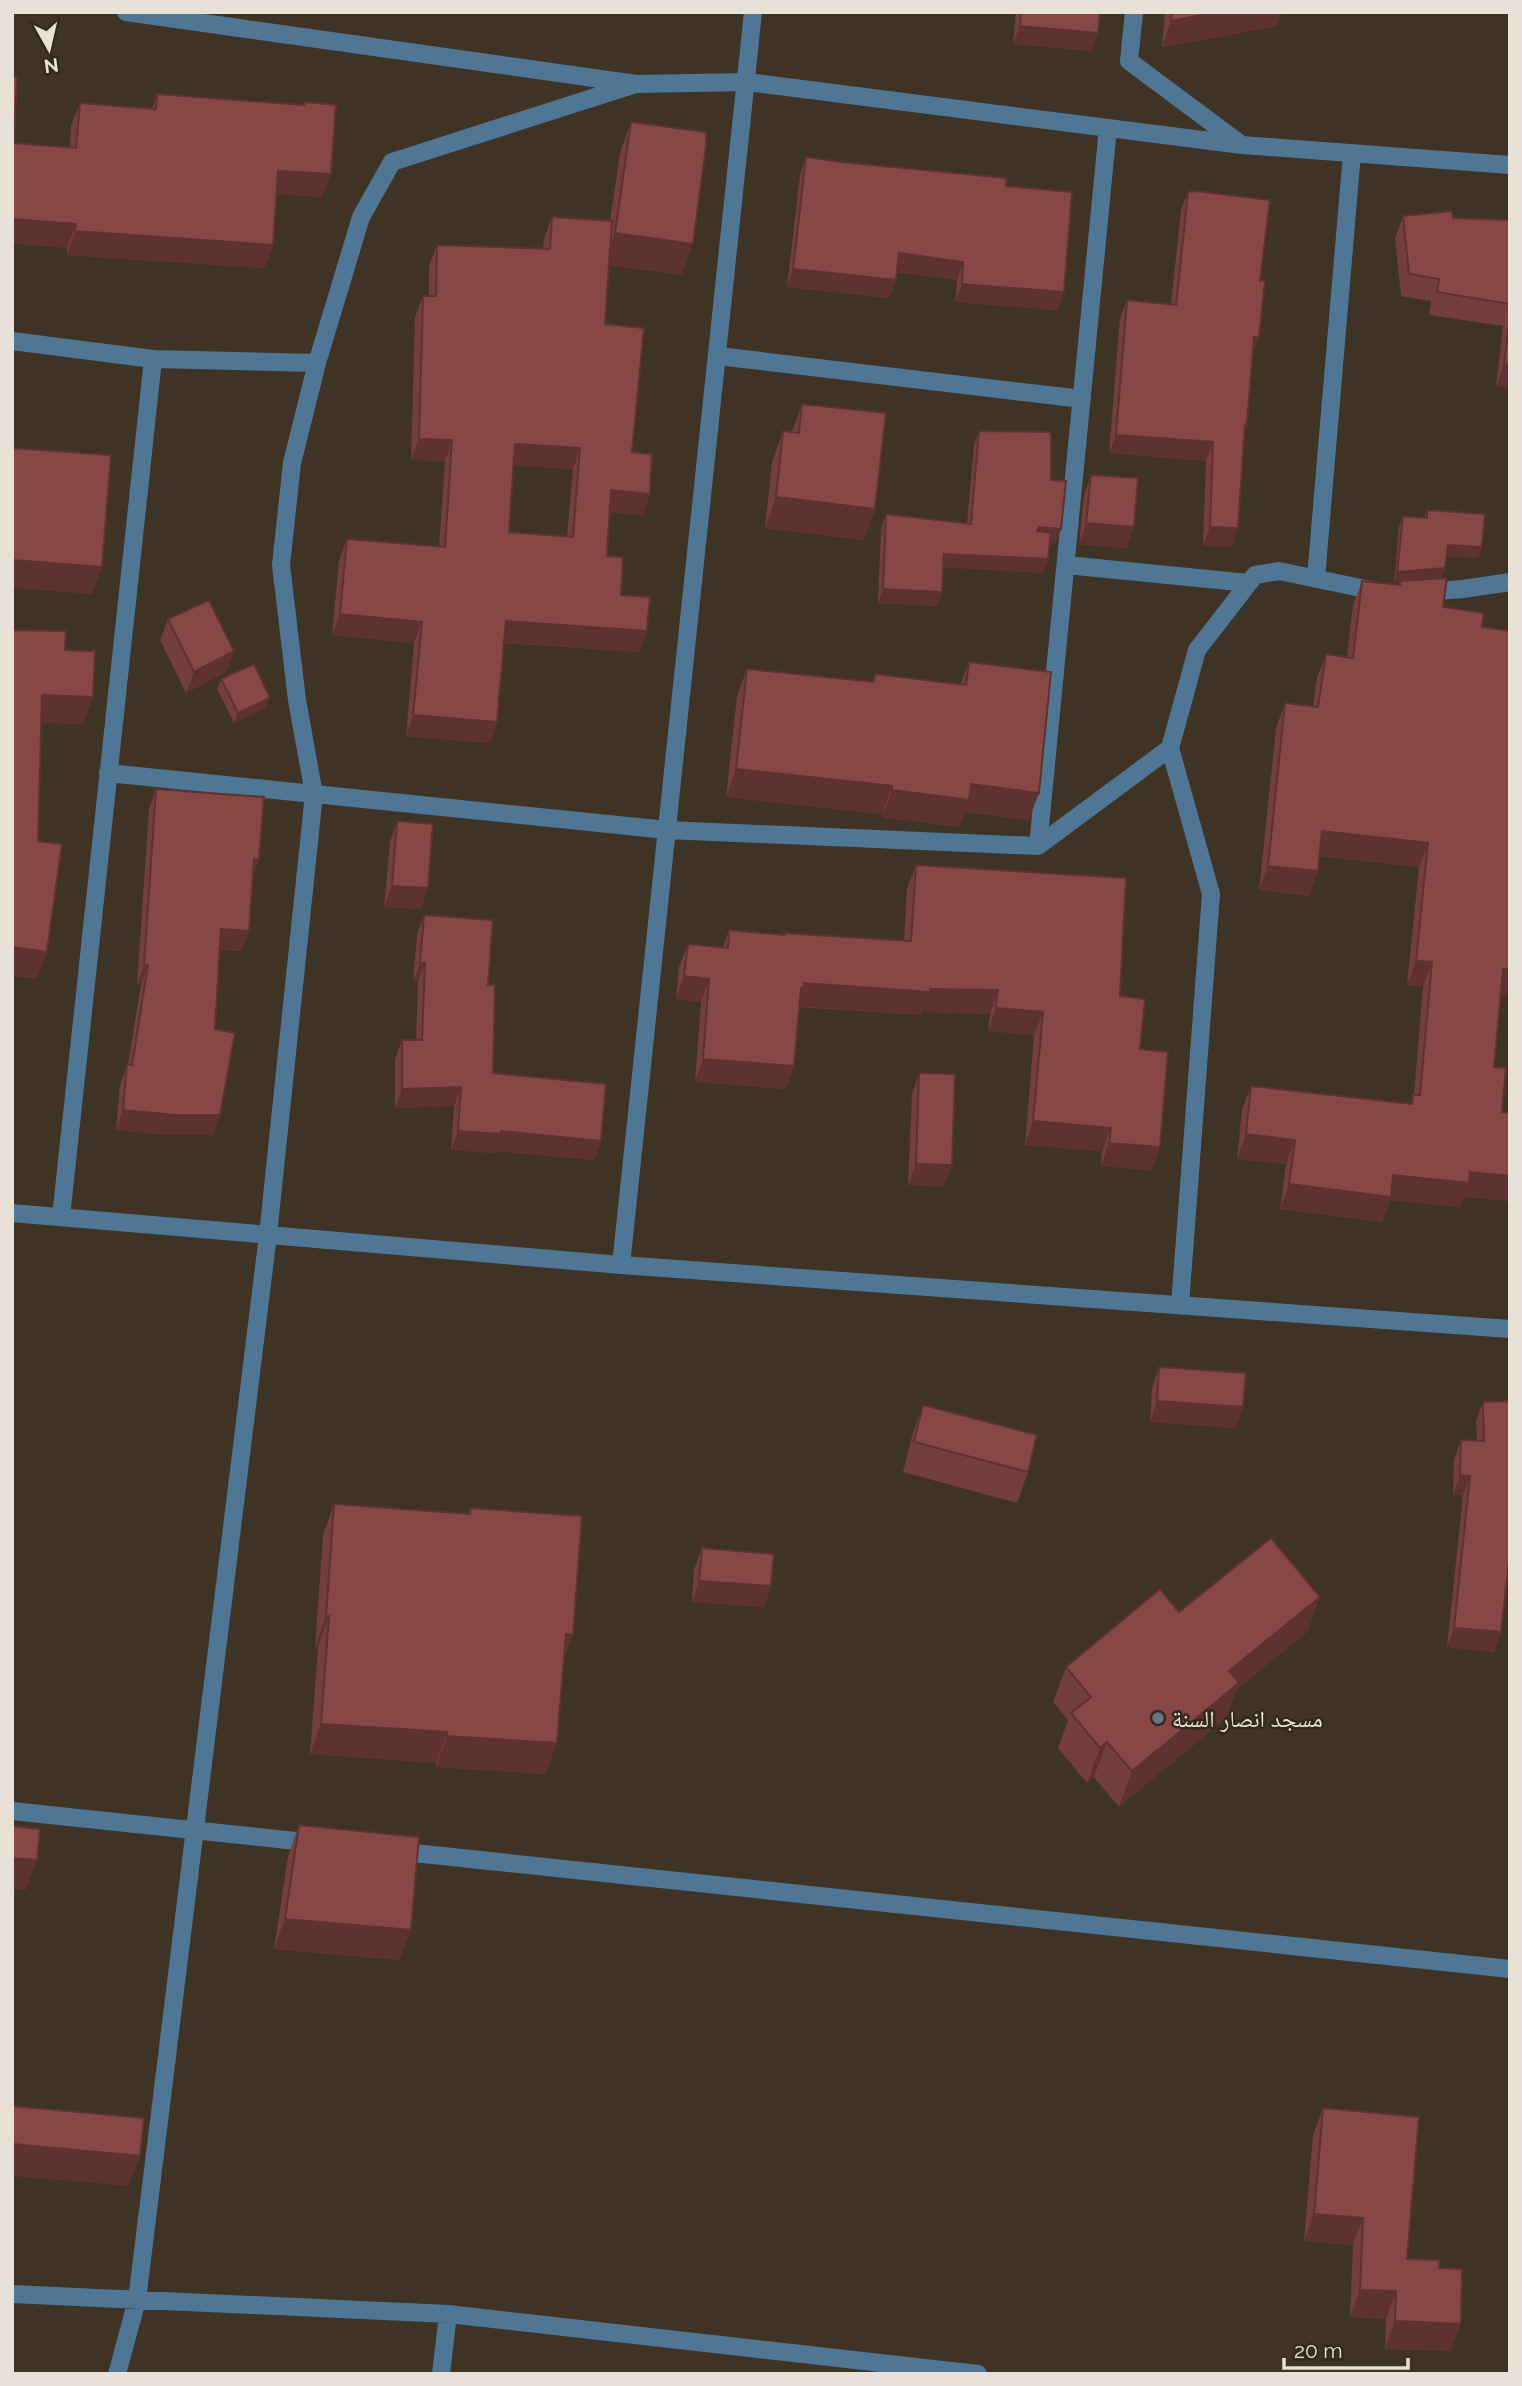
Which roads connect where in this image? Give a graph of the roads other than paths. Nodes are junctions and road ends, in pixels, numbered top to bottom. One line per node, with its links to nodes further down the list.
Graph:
1 (126, 12): 4 (street)
2 (753, 12): 5 (street)
3 (1134, 12): 8 (street)
4 (185, 16): 6 (street)
5 (747, 82): 6 (street); 7 (street); 12 (street)
6 (636, 84): 14 (street)
7 (1108, 128): 8 (street); 15 (street)
8 (1242, 145): 9 (street)
9 (1352, 153): 10 (street); 17 (street)
10 (1510, 165)
11 (12, 341): 13 (street)
12 (718, 356): 15 (street); 23 (street)
13 (153, 359): 14 (street); 21 (street)
14 (317, 363): 22 (street)
15 (1082, 400): 16 (street)
16 (1066, 565): 19 (street); 24 (street)
17 (1316, 578): 18 (street); 19 (street)
18 (1510, 582)
19 (1249, 583): 20 (street)
20 (1170, 748): 24 (street); 29 (street)
21 (108, 773): 22 (street); 26 (street)
22 (314, 794): 23 (street); 27 (street)
23 (667, 830): 24 (street); 28 (street)
24 (1038, 846)
25 (12, 1213): 26 (street)
26 (61, 1217): 27 (street)
27 (268, 1235): 28 (street); 32 (street)
28 (621, 1265): 29 (street)
29 (1180, 1305): 30 (street)
30 (1510, 1329)
31 (12, 1811): 32 (street)
32 (195, 1830): 33 (street); 37 (street)
33 (331, 1844)
34 (373, 1849): 35 (street)
35 (1510, 1969)
36 (12, 2294): 37 (street)
37 (137, 2300): 38 (street); 39 (street)
38 (448, 2314): 40 (street); 41 (street)
39 (117, 2374)
40 (441, 2374)
41 (978, 2374)

